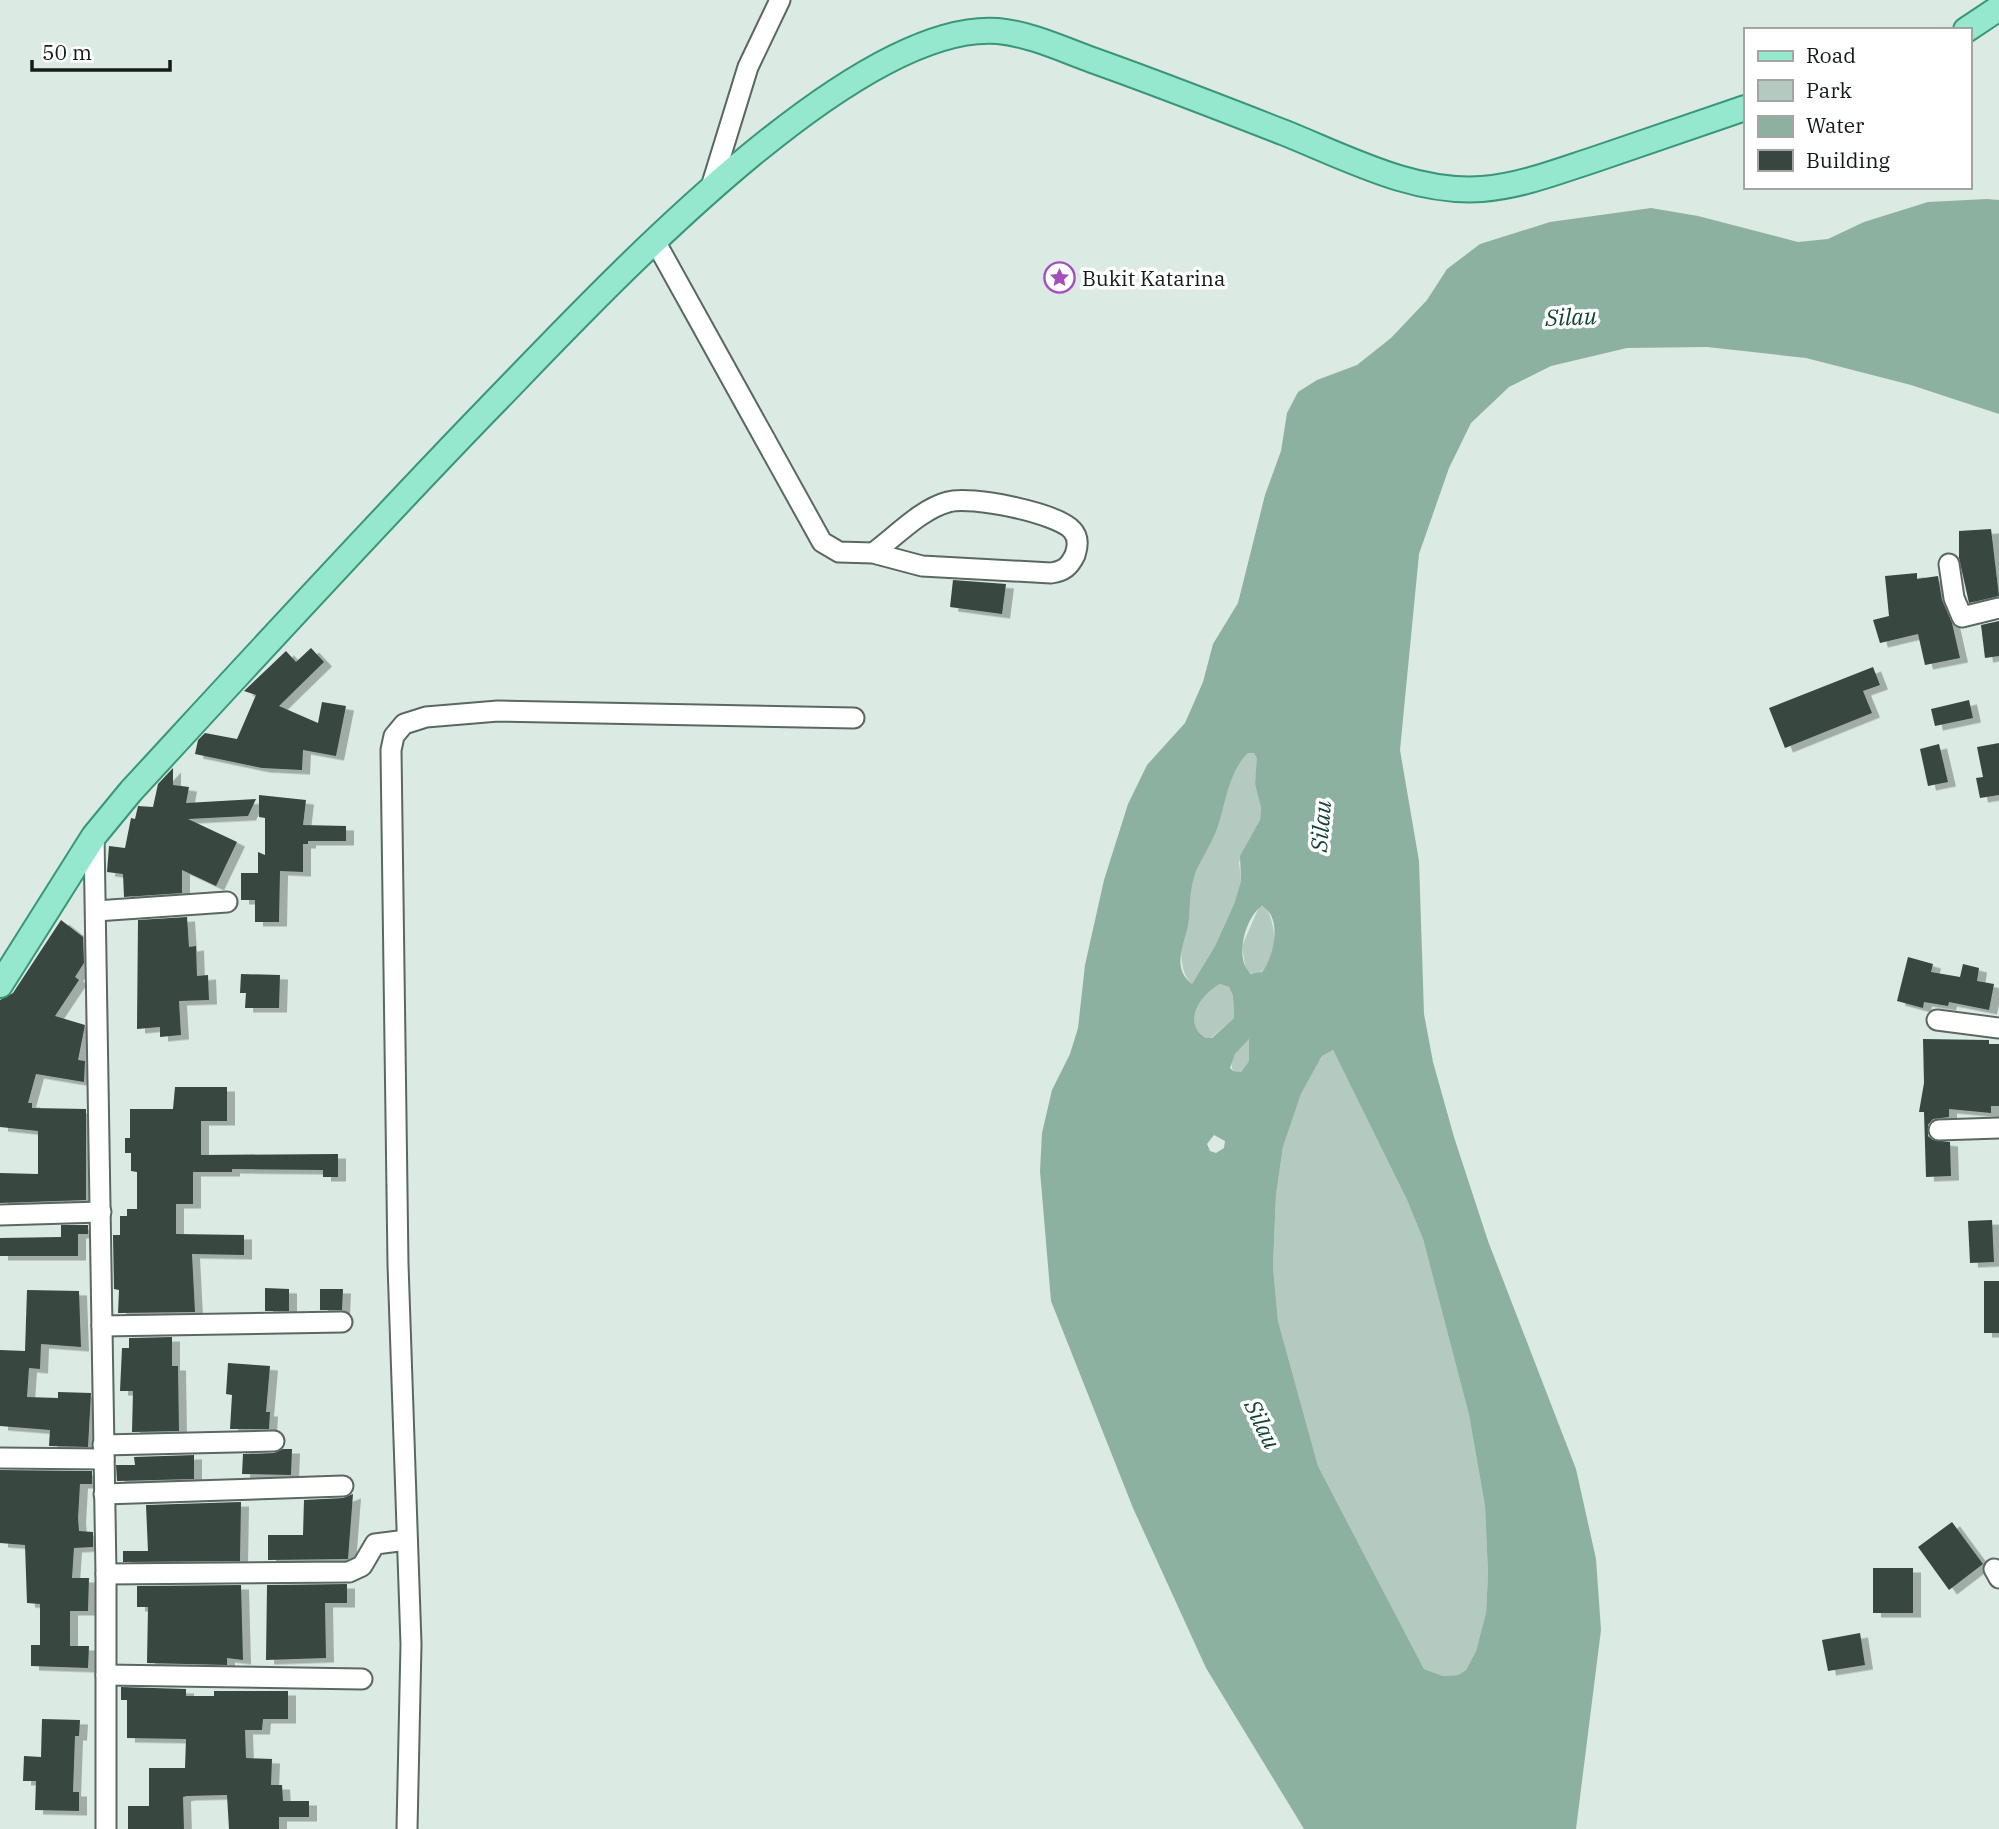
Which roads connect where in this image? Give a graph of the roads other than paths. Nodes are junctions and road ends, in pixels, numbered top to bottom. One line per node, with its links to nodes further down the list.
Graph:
1 (780, 0): 5 (street)
2 (1999, 8): 3 (main road)
3 (1969, 28)
4 (1744, 108): 5 (main road)
5 (711, 187): 6 (main road)
6 (655, 241): 7 (street); 11 (main road)
7 (873, 553): 7 (street)
8 (1949, 564): 9 (street)
9 (1999, 608)
10 (854, 718): 28 (street)
11 (94, 836): 13 (street); 14 (main road)
12 (227, 902): 13 (street)
13 (96, 911): 19 (street)
14 (0, 985)
15 (1937, 1020): 16 (street)
16 (1999, 1028)
17 (1999, 1128): 18 (street)
18 (1939, 1130)
19 (101, 1212): 20 (street); 22 (street)
20 (0, 1214)
21 (342, 1322): 22 (street)
22 (102, 1326): 24 (street)
23 (274, 1441): 24 (street)
24 (104, 1452): 25 (street); 27 (street)
25 (0, 1458)
26 (343, 1486): 27 (street)
27 (104, 1494): 29 (street)
28 (407, 1539): 29 (street); 33 (street)
29 (106, 1574): 30 (street)
30 (106, 1675): 31 (street); 32 (street)
31 (362, 1679)
32 (106, 1829)
33 (407, 1829)

